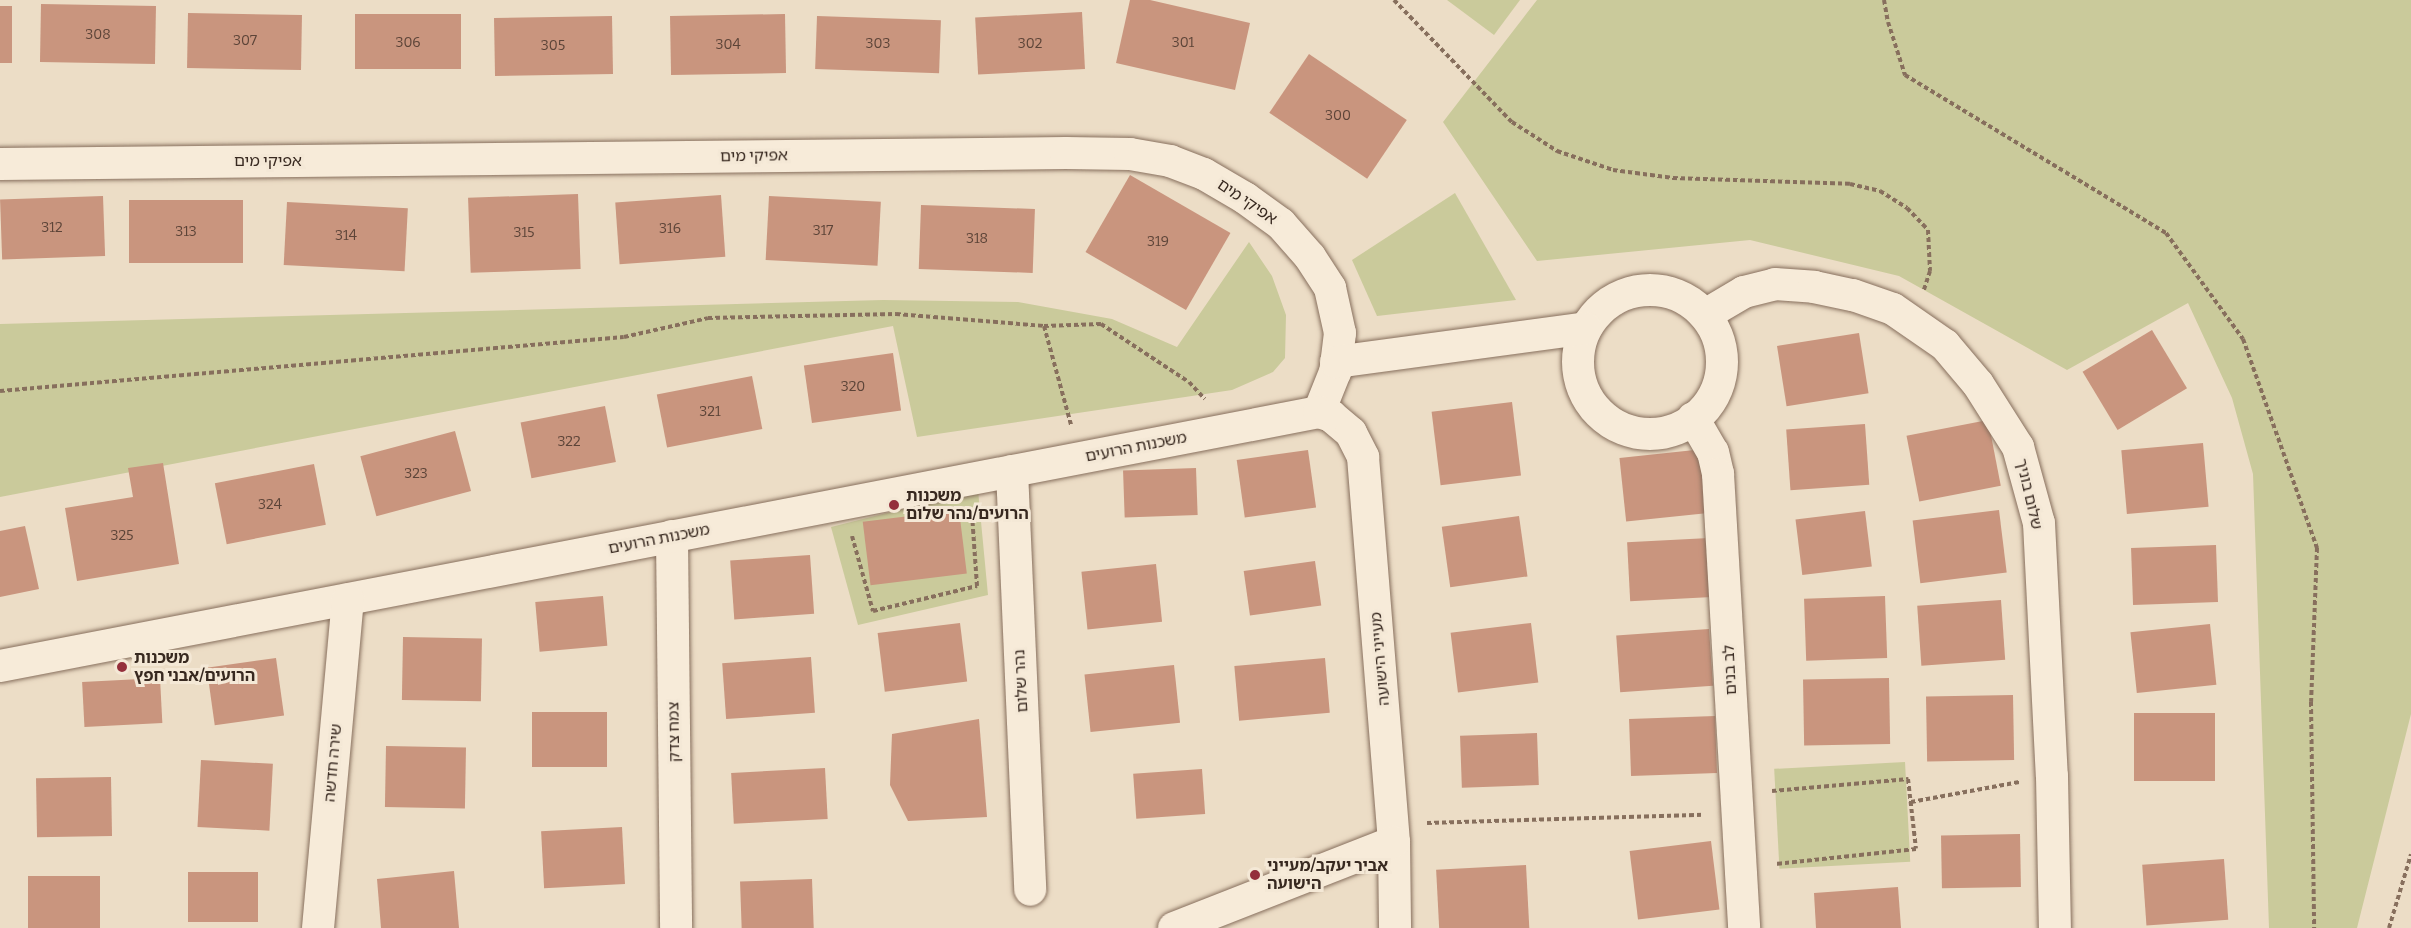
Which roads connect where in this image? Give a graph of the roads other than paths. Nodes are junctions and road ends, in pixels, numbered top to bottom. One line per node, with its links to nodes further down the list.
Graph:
1 (0, 164): 4 (street, אפיקי מים)
2 (1706, 315): 3 (street); 6 (street); 18 (street, שלום בוניך)
3 (1586, 328): 4 (street); 6 (street)
4 (1336, 362): 5 (street, אפיקי מים)
5 (1319, 412): 7 (street, משכנות הרועים); 11 (street, מעייני הישועה)
6 (1693, 418): 17 (street, לב בנים)
7 (1012, 471): 8 (street, משכנות הרועים); 12 (street, נהר שלום)
8 (672, 536): 9 (street, משכנות הרועים); 14 (street, צמח צדק)
9 (348, 599): 10 (street, משכנות הרועים); 13 (street, שירה חדשה)
10 (0, 666)
11 (1393, 833): 15 (street); 16 (street, מעייני הישועה)
12 (1030, 890)
13 (318, 928)
14 (676, 928)
15 (1174, 928)
16 (1395, 928)
17 (1744, 928)
18 (2055, 928)

